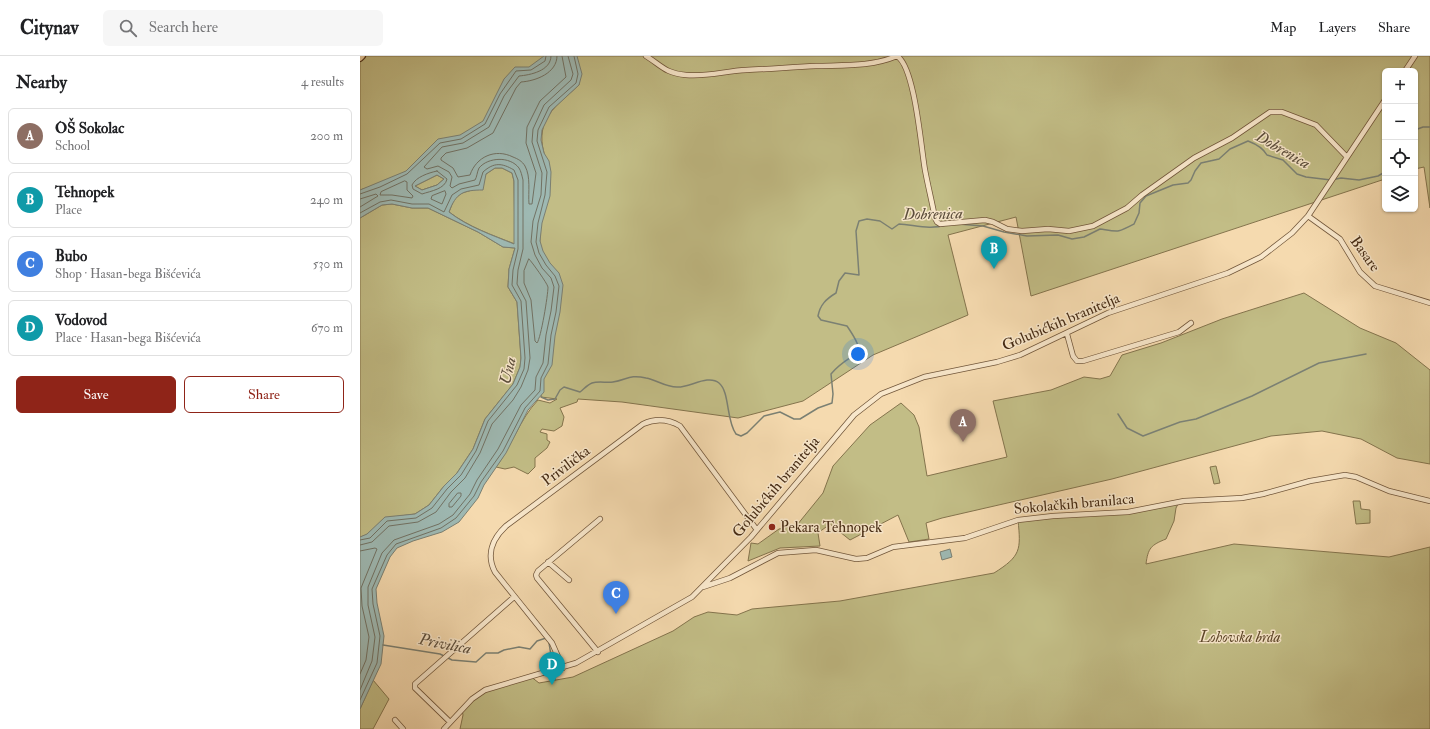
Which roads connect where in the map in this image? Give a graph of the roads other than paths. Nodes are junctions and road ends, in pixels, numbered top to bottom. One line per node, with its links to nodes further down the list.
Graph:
1 (646, 56): 5 (street)
2 (1415, 56): 3 (street)
3 (1407, 68)
4 (1382, 104): 5 (street, Golubićkih branitelja)
5 (1346, 156): 6 (street, Golubićkih branitelja)
6 (1308, 216): 7 (street, Basare); 9 (street, Golubićkih branitelja)
7 (1430, 304)
8 (1191, 323): 9 (street)
9 (1067, 334): 12 (street, Golubićkih branitelja)
10 (1430, 501): 15 (street, Sokolačkih branilaca)
11 (600, 519): 13 (street)
12 (757, 530): 15 (street, Golubićkih branitelja); 16 (street, Privilička)
13 (548, 562): 14 (street); 17 (street)
14 (569, 580)
15 (703, 587): 17 (street)
16 (514, 597): 18 (street, Privilička); 20 (street)
17 (598, 652): 18 (street)
18 (563, 668): 20 (street)
19 (395, 720): 21 (street)
20 (450, 722): 22 (street)
21 (403, 729)
22 (444, 729)

